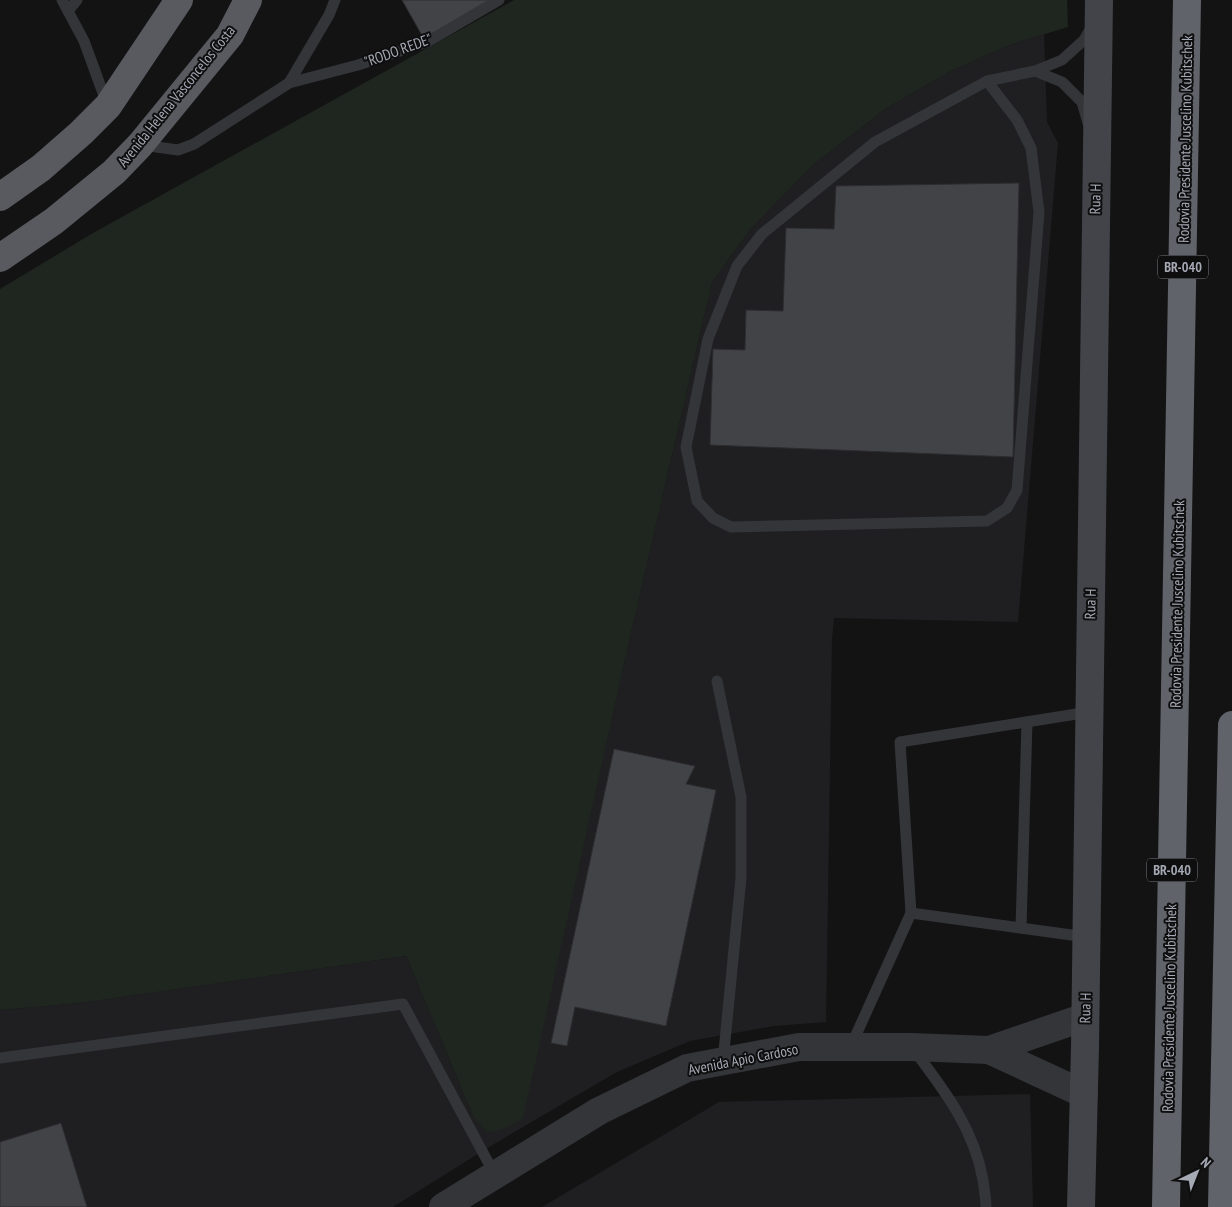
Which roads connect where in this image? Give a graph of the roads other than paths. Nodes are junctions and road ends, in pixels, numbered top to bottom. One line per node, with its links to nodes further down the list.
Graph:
1 (62, 0): 9 (lane)
2 (77, 0): 9 (lane)
3 (179, 0): 13 (highway)
4 (248, 0): 14 (highway, Avenida Helena Vasconcelos Costa)
5 (335, 0): 12 (lane, "RODO REDE")
6 (500, 0): 12 (lane, "RODO REDE")
7 (1187, 0): 37 (highway, Rodovia Presidente Juscelino Kubitschek / BR-040)
8 (1098, 8): 10 (lane); 15 (main road, Rua H)
9 (68, 11): 13 (lane)
10 (1036, 71): 11 (lane); 15 (lane)
11 (987, 82): 11 (lane)
12 (289, 83): 14 (lane, "RODO REDE")
13 (108, 106): 16 (highway)
14 (140, 145): 17 (highway, Avenida Helena Vasconcelos Costa)
15 (1096, 147): 19 (main road, Rua H)
16 (0, 197)
17 (0, 258)
18 (717, 681): 30 (lane)
19 (1089, 712): 20 (lane); 24 (main road, Rua H)
20 (1026, 722): 22 (lane); 23 (lane)
21 (1232, 724): 38 (highway)
22 (911, 913): 23 (lane); 26 (lane)
23 (1020, 928): 24 (lane)
24 (1086, 936): 25 (main road, Rua H)
25 (1085, 1017): 28 (street, Avenida Apio Cardoso); 31 (main road, Rua H)
26 (850, 1047): 27 (street, Avenida Apio Cardoso); 30 (street, Avenida Apio Cardoso)
27 (911, 1047): 28 (street, Avenida Apio Cardoso); 33 (lane)
28 (989, 1050): 31 (street, Avenida Apio Cardoso)
29 (0, 1058): 32 (lane)
30 (723, 1061): 32 (street, Avenida Apio Cardoso)
31 (1084, 1094): 36 (main road, Rua H)
32 (495, 1175): 34 (street, Avenida Apio Cardoso)
33 (986, 1204): 35 (lane)
34 (443, 1207)
35 (975, 1207)
36 (1081, 1207)
37 (1166, 1207)
38 (1222, 1207)

